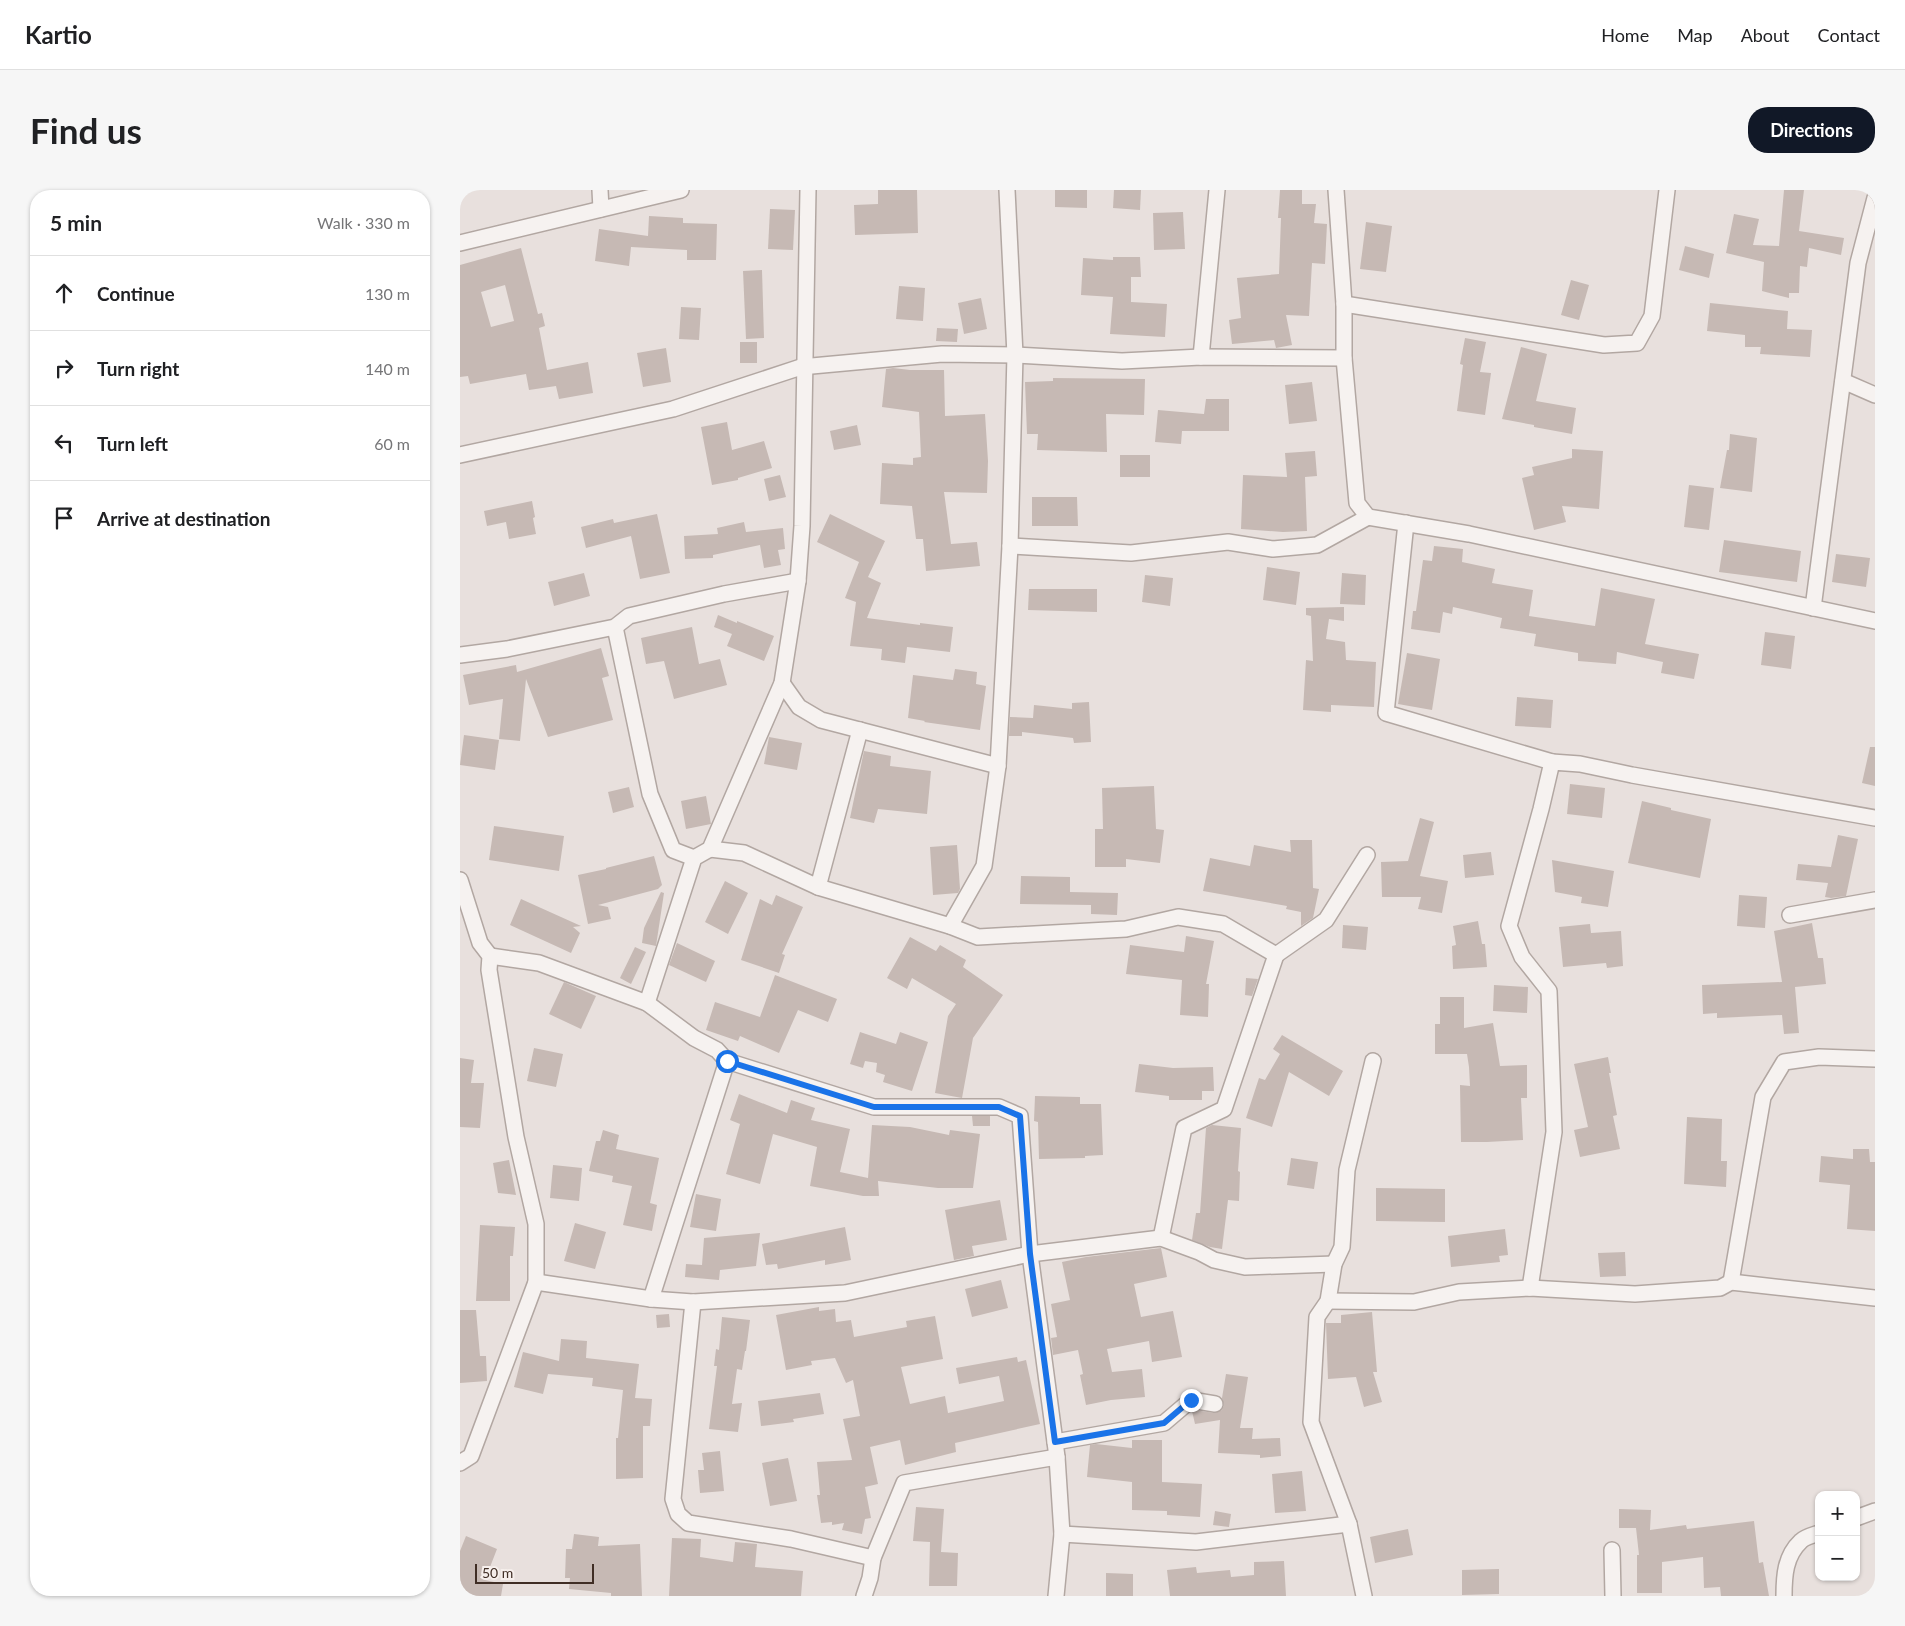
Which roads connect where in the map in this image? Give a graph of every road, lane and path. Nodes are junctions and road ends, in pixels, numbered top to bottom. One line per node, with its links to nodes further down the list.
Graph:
1 (600, 190): 9 (street)
2 (681, 190): 9 (street)
3 (808, 190): 15 (street)
4 (1007, 190): 12 (street)
5 (1218, 190): 13 (street)
6 (1336, 190): 11 (street)
7 (1667, 190): 11 (street)
8 (1875, 198): 16 (street)
9 (601, 209): 10 (street)
10 (460, 243)
11 (1344, 304): 14 (street)
12 (1015, 355): 13 (street); 15 (street); 21 (street)
13 (1201, 357): 14 (street)
14 (1344, 358): 19 (street)
15 (805, 366): 18 (street); 22 (street)
16 (1843, 381): 17 (street); 23 (street)
17 (1875, 395)
18 (460, 455)
19 (1368, 517): 20 (street); 21 (street)
20 (1406, 523): 23 (street); 29 (street)
21 (1010, 546): 30 (street)
22 (798, 581): 25 (street); 27 (street)
23 (1813, 608): 24 (street)
24 (1875, 621)
25 (615, 627): 26 (street); 34 (street)
26 (460, 655)
27 (782, 683): 28 (street); 32 (street)
28 (860, 730): 30 (street); 36 (street)
29 (1552, 762): 31 (street); 51 (street)
30 (998, 766): 39 (street)
31 (1875, 818)
32 (710, 849): 34 (street); 36 (street)
33 (1367, 855): 40 (street)
34 (694, 858): 42 (street)
35 (460, 880): 41 (street)
36 (818, 887): 39 (street)
37 (1875, 900): 38 (street)
38 (1790, 915)
39 (950, 926): 40 (street)
40 (1276, 955): 46 (street)
41 (490, 956): 42 (street); 49 (street)
42 (647, 1003): 44 (street)
43 (1875, 1059): 50 (street)
44 (727, 1061): 47 (street); 52 (street)
45 (1372, 1061): 48 (street)
46 (1161, 1238): 47 (street); 48 (street)
47 (1030, 1254): 55 (street); 57 (street)
48 (1334, 1264): 54 (street)
49 (536, 1282): 52 (street); 58 (street)
50 (1731, 1282): 51 (street); 53 (street)
51 (1530, 1288): 54 (street)
52 (651, 1298): 55 (street)
53 (1875, 1298)
54 (1328, 1301): 61 (street)
55 (693, 1302): 65 (street)
56 (1215, 1404): 57 (street)
57 (1056, 1449): 62 (street); 65 (street)
58 (460, 1463)
59 (1875, 1511): 60 (street)
60 (1860, 1517)
61 (1348, 1524): 62 (street); 68 (street)
62 (1062, 1534): 67 (street)
63 (1815, 1535): 70 (street)
64 (1612, 1550): 69 (street)
65 (873, 1558): 66 (street)
66 (864, 1596)
67 (1056, 1596)
68 (1364, 1596)
69 (1613, 1596)
70 (1784, 1596)

